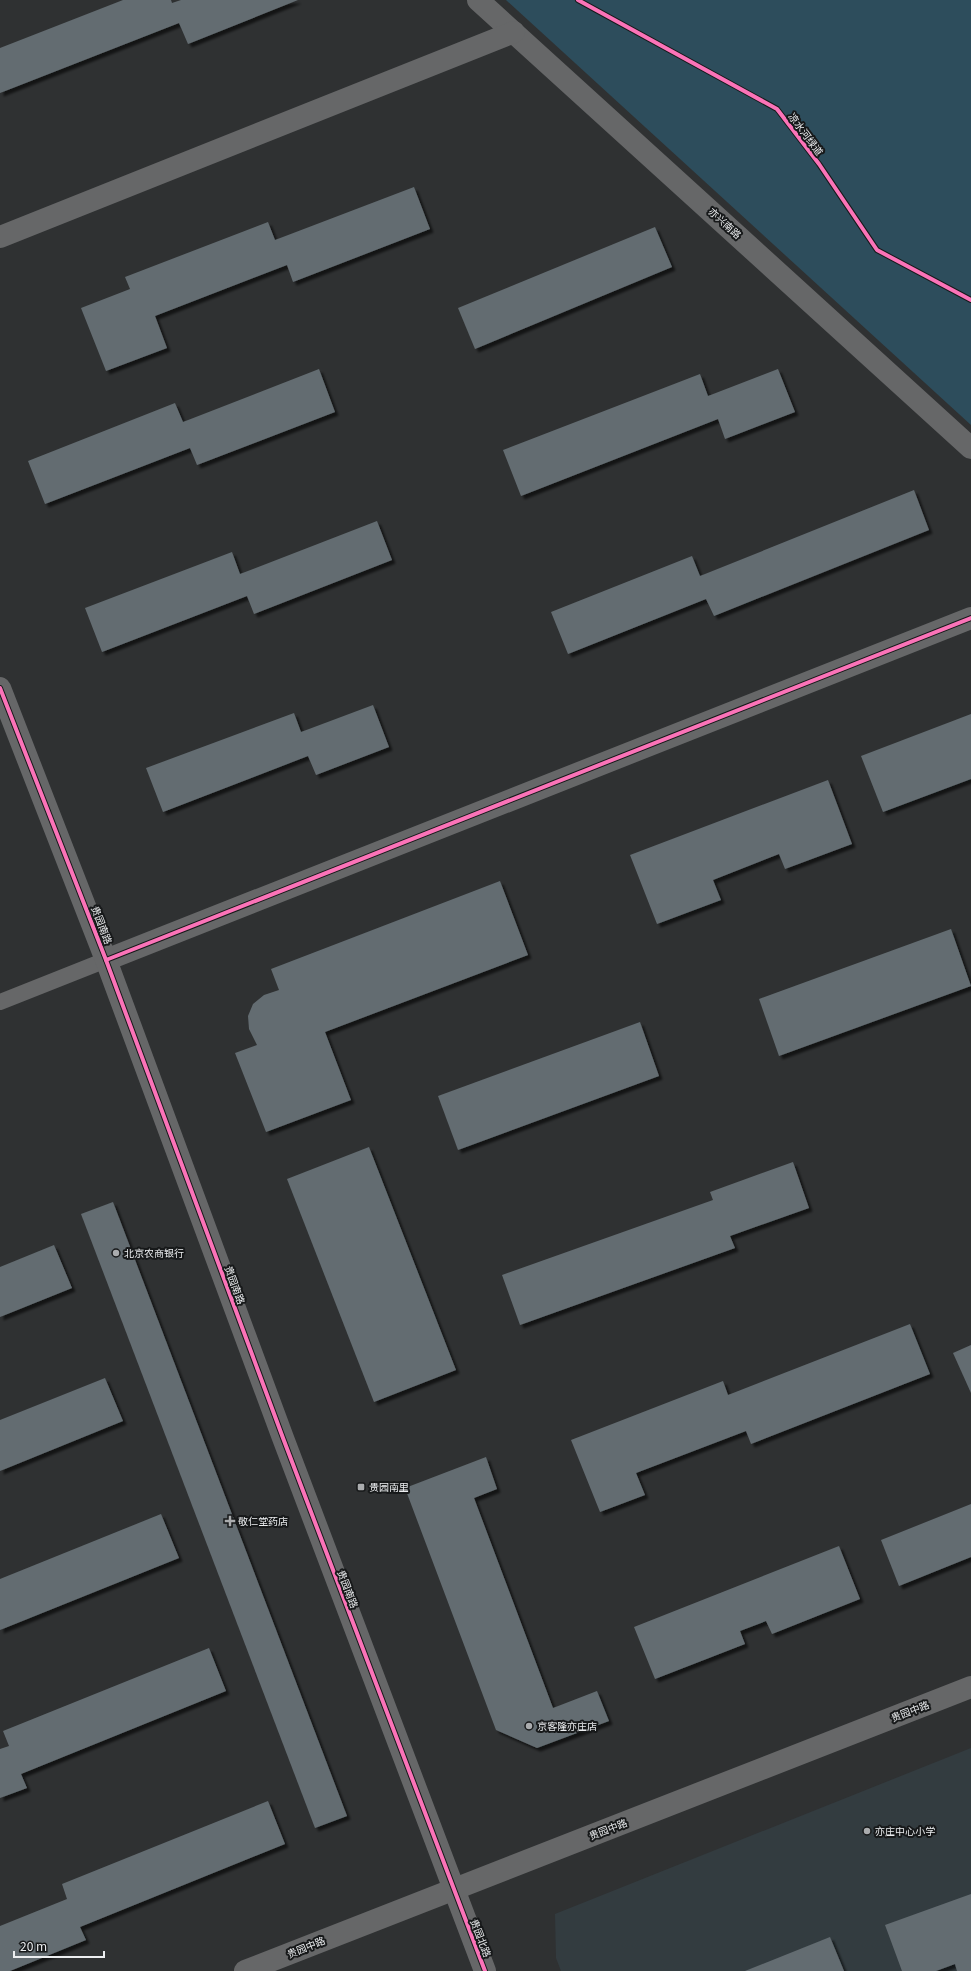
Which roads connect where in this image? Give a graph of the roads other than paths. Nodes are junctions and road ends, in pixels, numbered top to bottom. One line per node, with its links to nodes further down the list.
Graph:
1 (478, 0): 2 (street, 亦兴南路)
2 (514, 32): 3 (street); 4 (street, 亦兴南路)
3 (0, 237)
4 (971, 448)
5 (971, 618): 7 (street)
6 (0, 688): 7 (street, 贵园南路)
7 (106, 960): 8 (lane); 10 (street, 贵园南路)
8 (0, 1002)
9 (971, 1687): 10 (street, 贵园中路)
10 (453, 1889): 11 (street, 贵园中路); 12 (street, 贵园北路)
11 (245, 1971)
12 (485, 1971)

